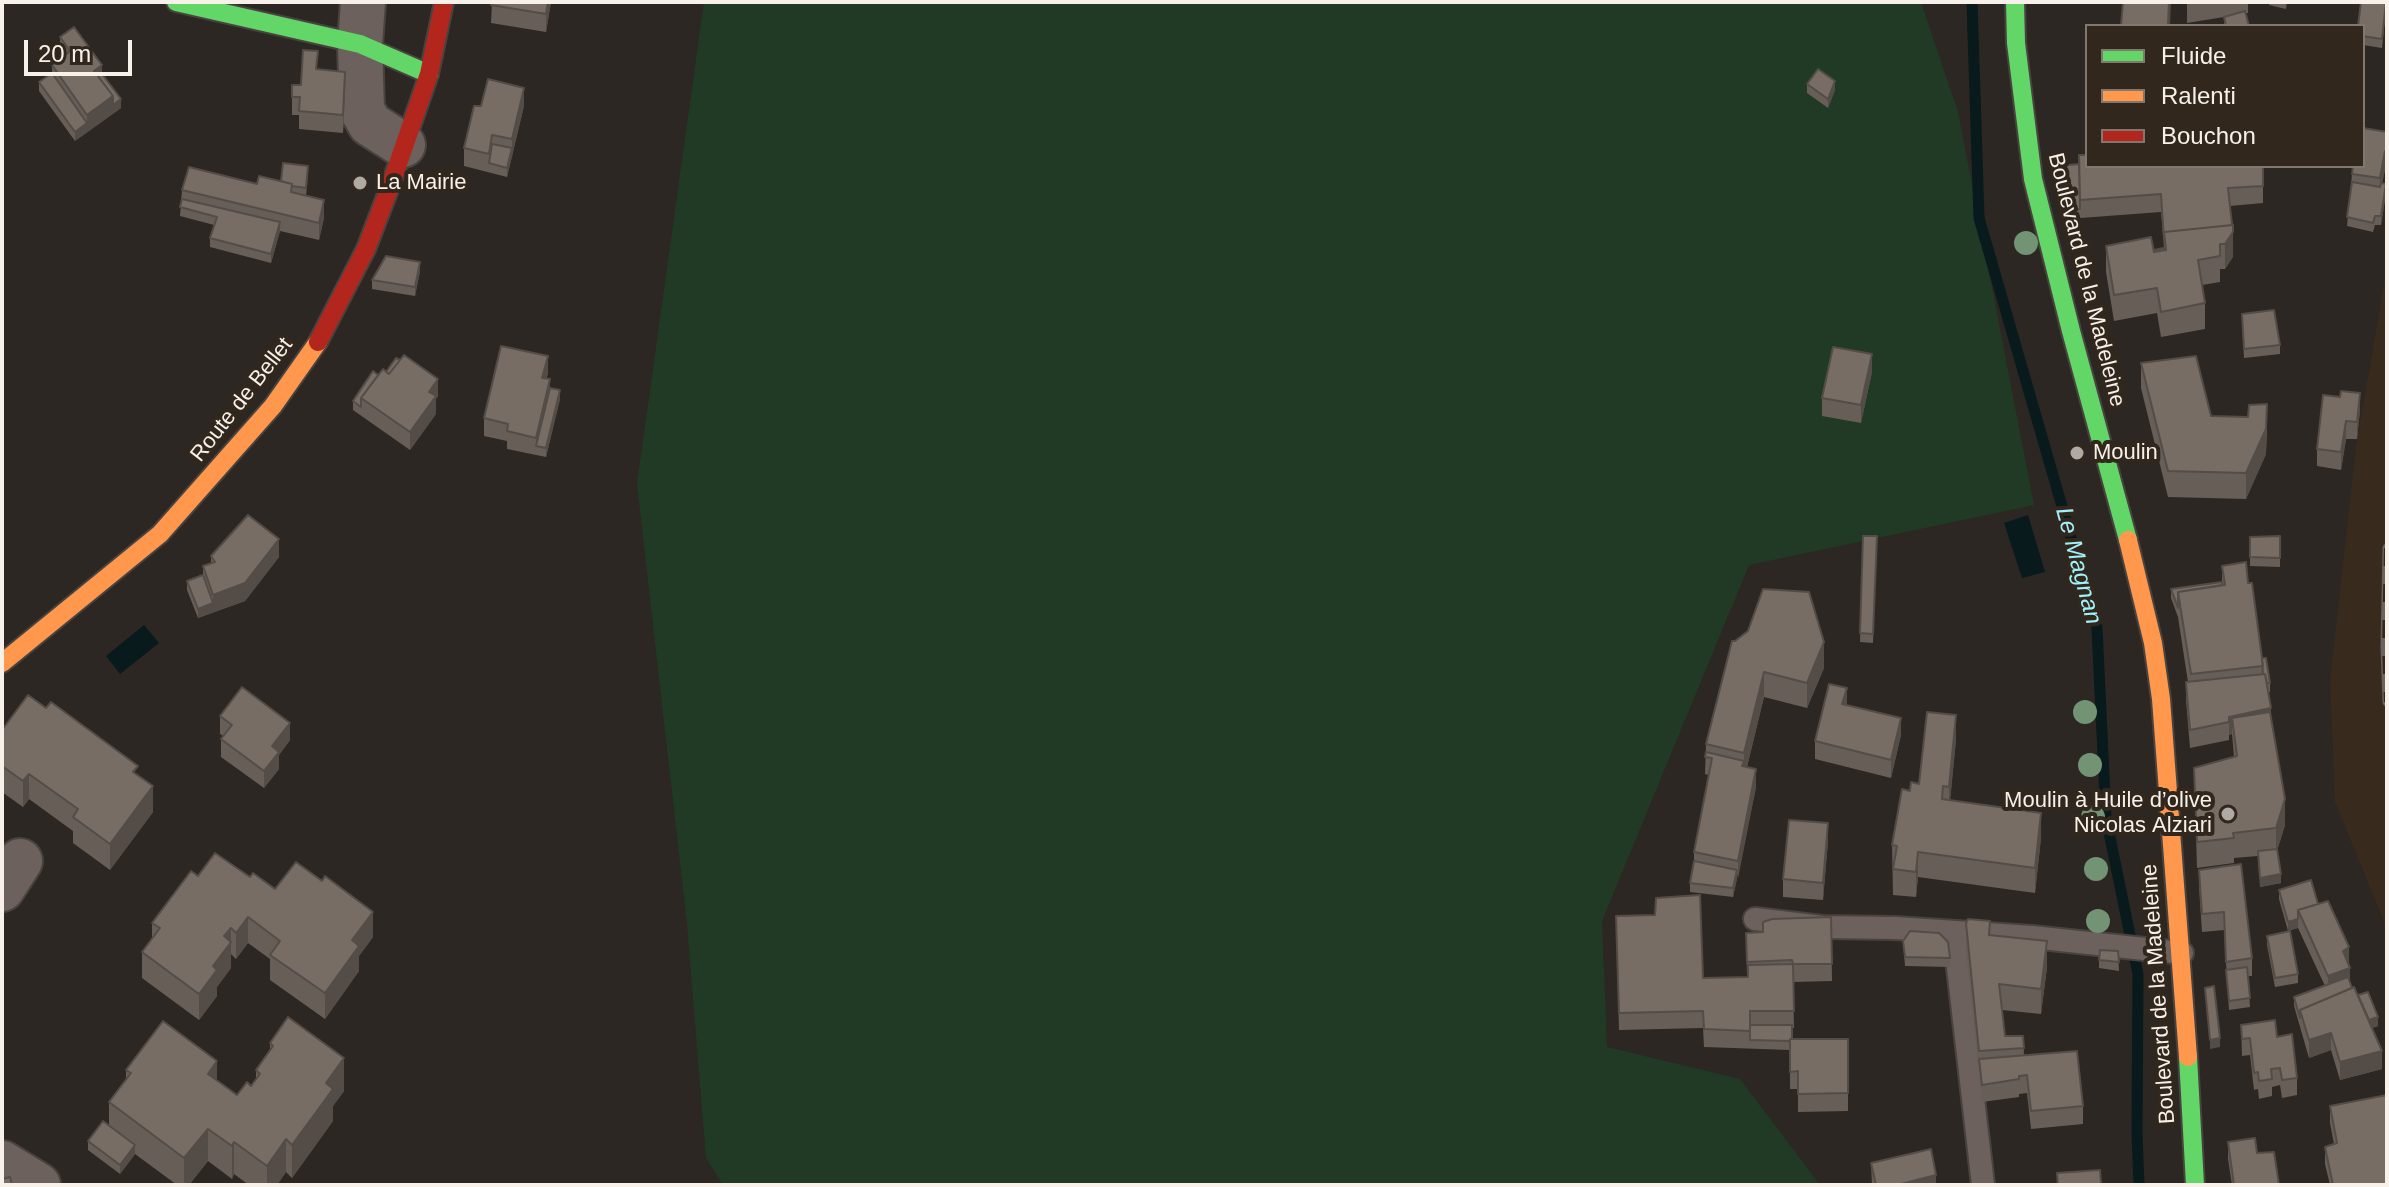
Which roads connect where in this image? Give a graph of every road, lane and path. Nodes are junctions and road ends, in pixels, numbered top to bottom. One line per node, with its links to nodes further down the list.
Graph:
1 (176, 2): 4 (street)
2 (444, 2): 5 (street, Route de Bellet)
3 (2015, 2): 10 (street, Boulevard de la Madeleine)
4 (362, 23): 5 (street); 6 (street)
5 (429, 74): 6 (street, Route de Bellet)
6 (403, 145): 7 (street, Route de Bellet)
7 (2, 663)
8 (1755, 919): 9 (lane)
9 (1954, 933): 10 (lane); 13 (lane)
10 (2182, 953): 14 (street, Boulevard de la Madeleine)
11 (2, 1161): 12 (street)
12 (38, 1185)
13 (1983, 1185)
14 (2195, 1185)

